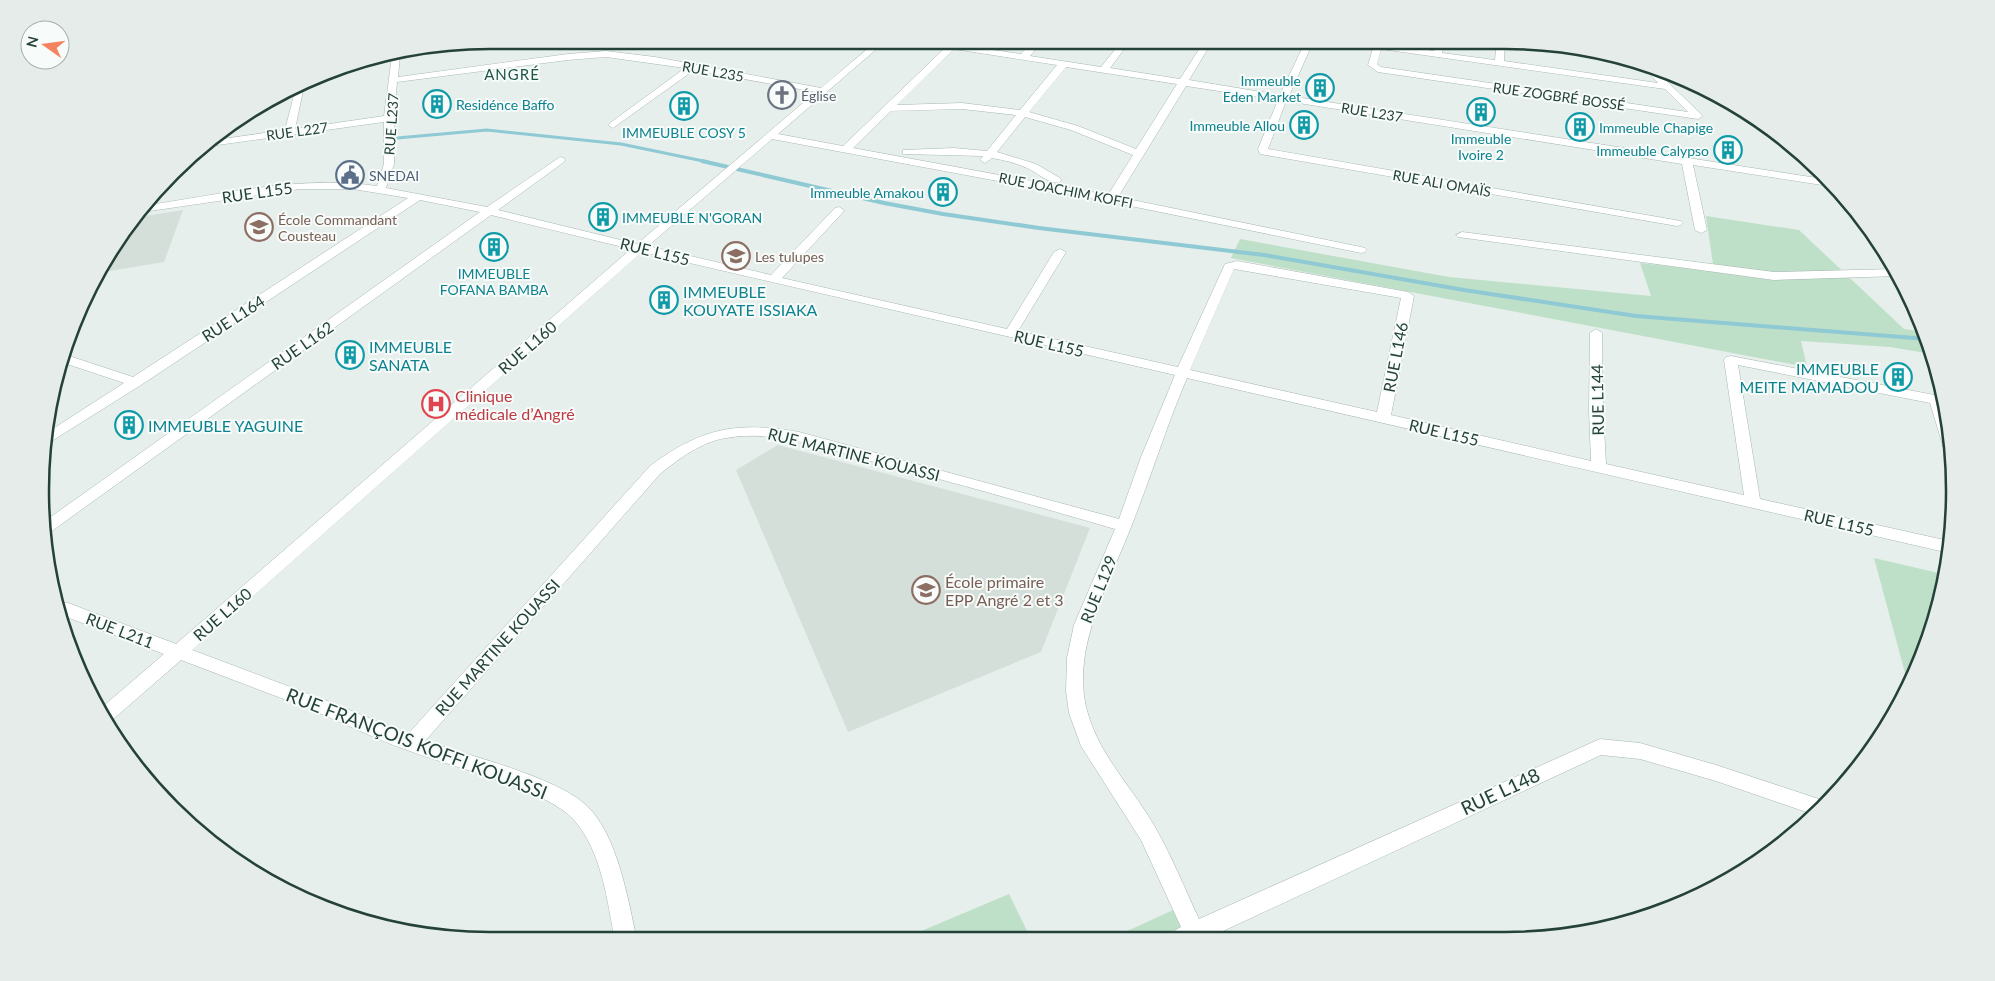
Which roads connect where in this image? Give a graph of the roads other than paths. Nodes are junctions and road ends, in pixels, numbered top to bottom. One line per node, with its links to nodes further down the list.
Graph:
1 (872, 49): 23 (street, RUE L160)
2 (949, 49): 26 (street)
3 (982, 49): 13 (street, RUE L237)
4 (1031, 49): 13 (street)
5 (1119, 49): 18 (street)
6 (1203, 49): 21 (street)
7 (1306, 49): 25 (street)
8 (1377, 49): 22 (street, RUE ZOGBRÉ BOSSÉ)
9 (1408, 49): 12 (street)
10 (1438, 49): 12 (street)
11 (1500, 49): 16 (street)
12 (1437, 55): 16 (street)
13 (1023, 58): 15 (street, RUE L237)
14 (396, 59): 20 (street, RUE L237)
15 (1063, 64): 18 (street, RUE L237); 27 (street)
16 (1499, 64): 22 (street)
17 (692, 67): 20 (street, RUE L235); 23 (street, RUE L235); 29 (street)
18 (1103, 70): 21 (street, RUE L237)
19 (1656, 76): 22 (street, RUE ZOGBRÉ BOSSÉ)
20 (394, 80): 28 (street, RUE L237)
21 (1182, 83): 25 (street, RUE L237); 36 (street)
22 (1668, 87)
23 (823, 91): 31 (street, RUE L160)
24 (299, 92): 30 (street)
25 (1283, 98): 38 (street, RUE L237); 48 (street, RUE ALI OMAÏS)
26 (889, 108): 27 (street); 33 (street)
27 (1023, 113): 35 (street); 36 (street)
28 (389, 118): 30 (street, RUE L227); 42 (street, RUE L237)
29 (613, 125)
30 (289, 133): 32 (street, RUE L227)
31 (771, 136): 33 (street, RUE JOACHIM KOFFI); 51 (street, RUE L160)
32 (218, 143)
33 (846, 149): 39 (street, RUE JOACHIM KOFFI)
34 (907, 152): 35 (street)
35 (990, 154): 39 (street); 40 (street)
36 (1138, 154): 44 (street)
37 (560, 160): 47 (street, RUE L162)
38 (1687, 162): 41 (street, RUE L237); 49 (street)
39 (975, 173): 44 (street, RUE JOACHIM KOFFI)
40 (1056, 180)
41 (1821, 182)
42 (380, 190): 43 (street, RUE L155); 45 (street, RUE L155)
43 (418, 196): 47 (street, RUE L155); 61 (street, RUE L164)
44 (1111, 198): 52 (street, RUE JOACHIM KOFFI)
45 (151, 208)
46 (839, 210): 55 (street)
47 (490, 211): 51 (street, RUE L155); 67 (street, RUE L162)
48 (1677, 224)
49 (1701, 230)
50 (1462, 235): 54 (street)
51 (640, 248): 55 (street, RUE L155); 71 (street, RUE L160)
52 (1360, 250)
53 (1060, 252): 57 (street)
54 (1889, 273)
55 (773, 280): 57 (street, RUE L155)
56 (1408, 296): 60 (street, RUE L129); 63 (street, RUE L146)
57 (1010, 334): 60 (street, RUE L155)
58 (1596, 334): 65 (street, RUE L144)
59 (69, 360): 61 (street)
60 (1184, 373): 63 (street, RUE L155); 68 (street, RUE L129)
61 (136, 382): 64 (street, RUE L164)
62 (1937, 400): 66 (street)
63 (1383, 418): 65 (street, RUE L155)
64 (53, 436)
65 (1599, 467): 66 (street, RUE L155)
66 (1753, 502): 69 (street, RUE L155)
67 (51, 524)
68 (1124, 526): 73 (street, RUE MARTINE KOUASSI); 76 (street, RUE L129)
69 (1942, 545)
70 (65, 609): 71 (street, RUE L211)
71 (179, 652): 72 (street, RUE L160); 73 (street, RUE FRANÇOIS KOFFI KOUASSI)
72 (109, 713)
73 (411, 744): 75 (street, RUE FRANÇOIS KOFFI KOUASSI)
74 (1814, 806): 77 (street, RUE L148)
75 (624, 932)
76 (1189, 932)
77 (1202, 932)

